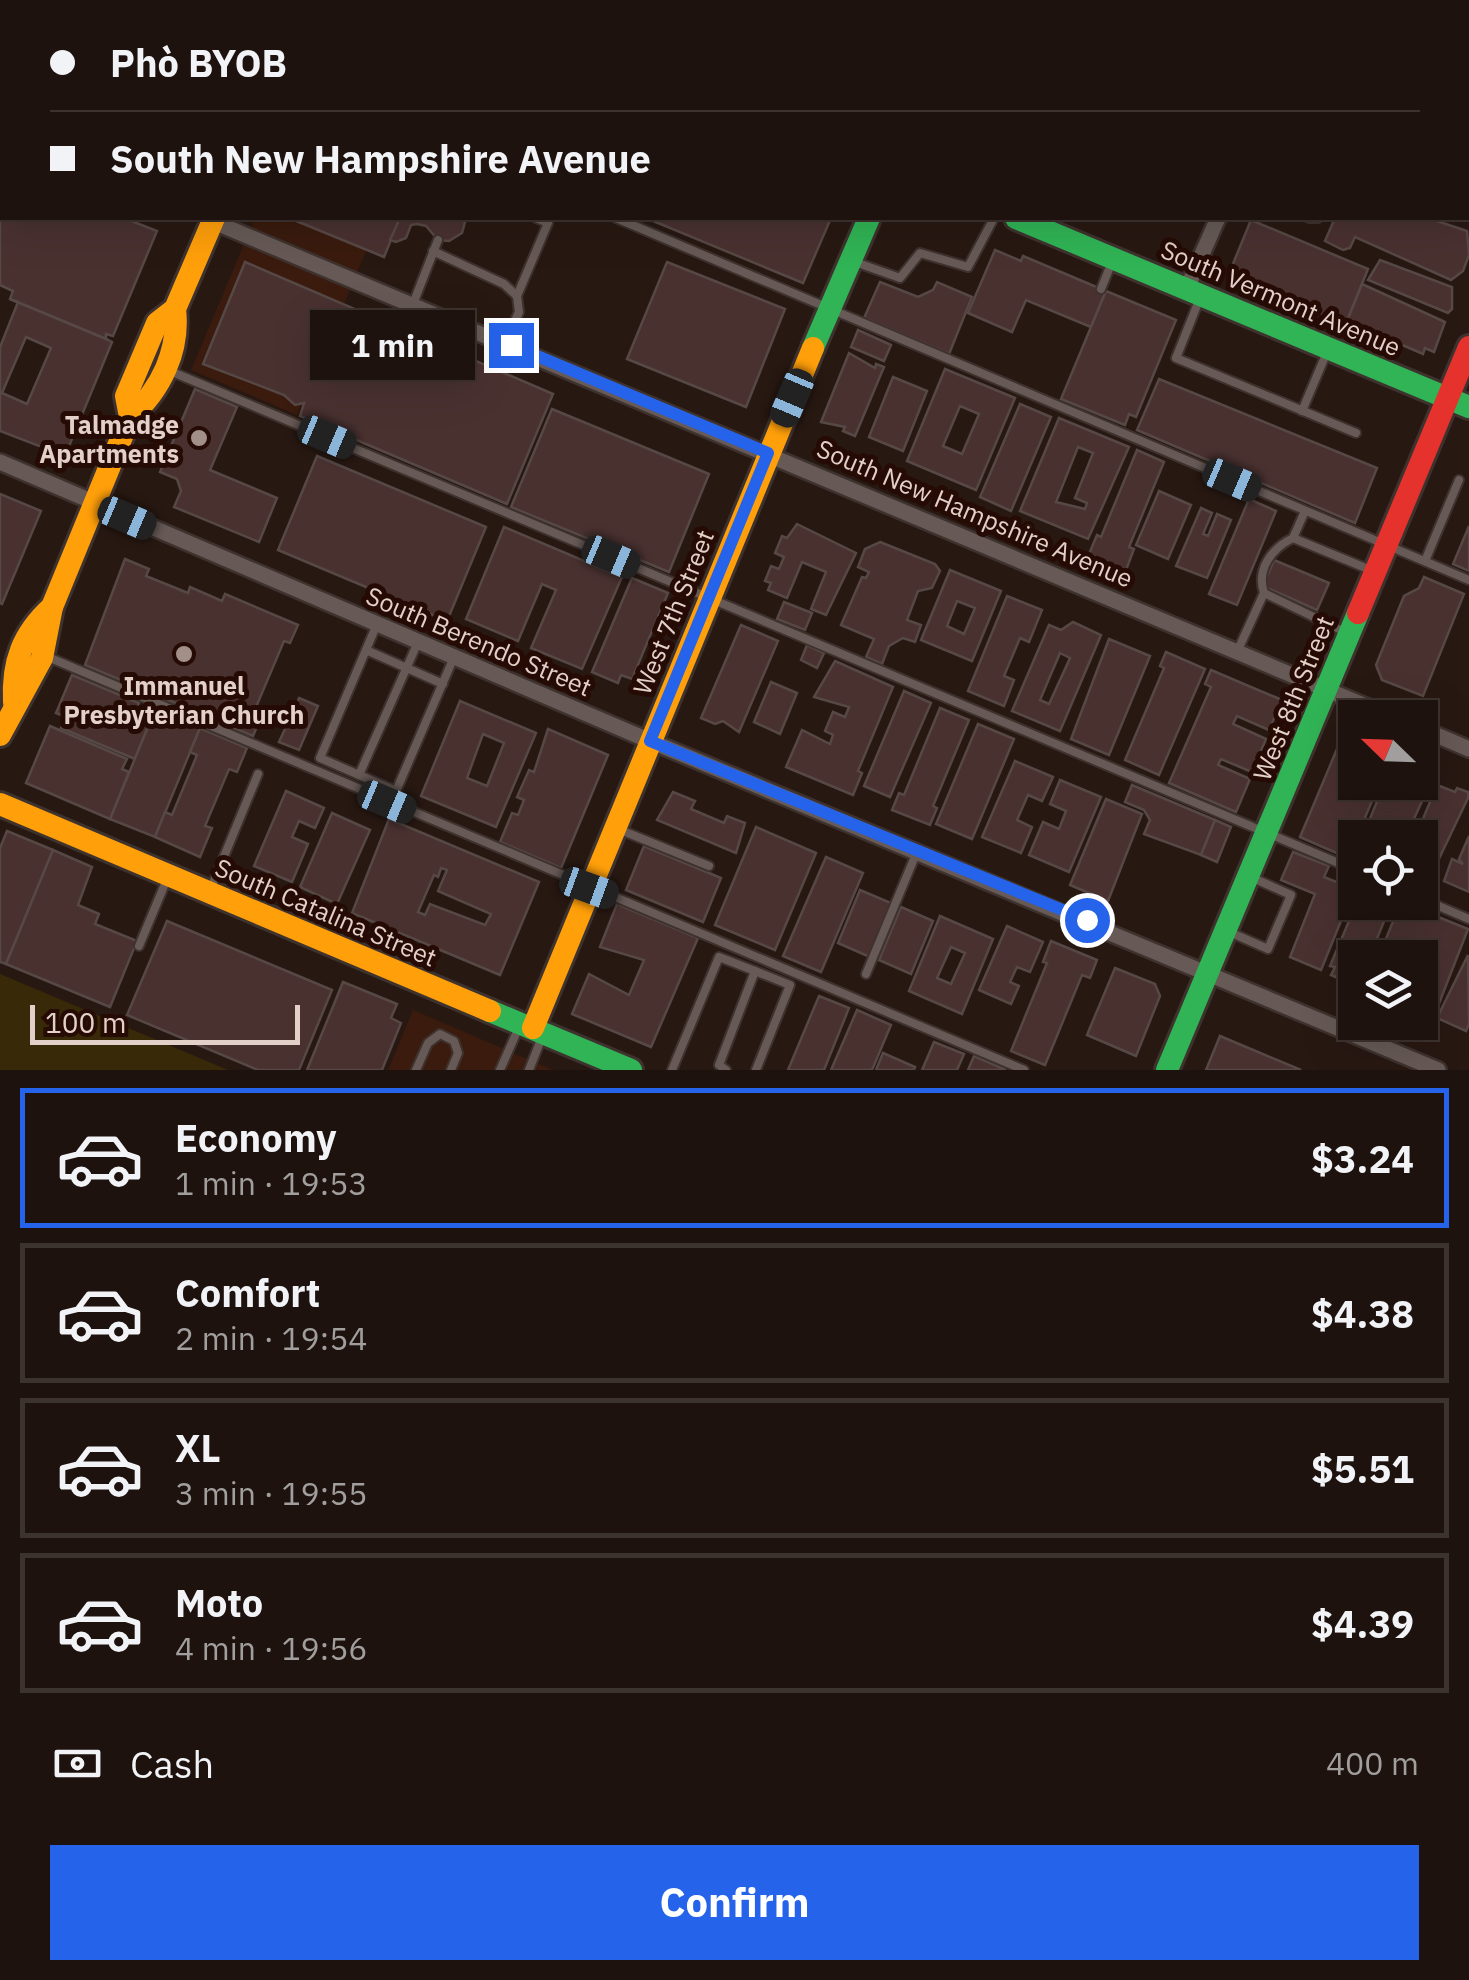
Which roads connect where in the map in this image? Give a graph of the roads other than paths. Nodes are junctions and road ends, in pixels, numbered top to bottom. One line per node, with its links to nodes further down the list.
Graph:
1 (210, 220): 18 (main road)
2 (212, 220): 16 (street, South New Hampshire Avenue)
3 (541, 220): 15 (lane)
4 (621, 220): 17 (lane)
5 (867, 220): 12 (main road, West 7th Street)
6 (993, 220): 12 (lane)
7 (1024, 220): 11 (main road, South Vermont Avenue)
8 (1217, 220): 14 (street)
9 (438, 240): 10 (lane)
10 (434, 251): 15 (lane); 16 (lane)
11 (1114, 258): 13 (lane); 14 (main road, South Vermont Avenue)
12 (851, 261): 17 (main road, West 7th Street)
13 (1100, 288)
14 (1194, 291): 21 (main road, South Vermont Avenue); 25 (lane)
15 (518, 296): 19 (lane)
16 (413, 304): 19 (street, South New Hampshire Avenue)
17 (830, 309): 28 (main road, West 7th Street); 32 (lane)
18 (176, 310): 22 (main road); 26 (main road)
19 (505, 343): 28 (street, South New Hampshire Avenue)
20 (1469, 347): 23 (main road, West 8th Street)
21 (1328, 348): 23 (main road, South Vermont Avenue); 25 (lane)
22 (164, 368): 26 (main road); 39 (lane)
23 (1446, 397): 24 (main road, South Vermont Avenue); 34 (main road, West 8th Street)
24 (1469, 407)
25 (1302, 411): 27 (lane)
26 (130, 417): 31 (main road)
27 (1356, 433)
28 (768, 453): 39 (main road, West 7th Street); 45 (street, South New Hampshire Avenue)
29 (0, 462): 31 (street, South Berendo Street)
30 (1459, 480): 35 (lane)
31 (94, 504): 40 (main road); 41 (street, South Berendo Street)
32 (1305, 511): 33 (lane); 34 (lane)
33 (1293, 538): 36 (lane); 38 (lane)
34 (1384, 544): 35 (lane); 36 (main road, West 8th Street)
35 (1425, 561): 37 (lane)
36 (1373, 571): 42 (main road, West 8th Street)
37 (1469, 580)
38 (1264, 593): 42 (lane); 45 (lane)
39 (708, 598): 55 (main road, West 7th Street); 61 (lane)
40 (52, 607): 46 (main road); 52 (main road)
41 (378, 624): 43 (street, South Berendo Street); 44 (lane)
42 (1350, 634): 50 (main road, West 8th Street)
43 (419, 642): 47 (street, South Berendo Street); 48 (lane)
44 (366, 650): 48 (lane); 58 (lane)
45 (1238, 652): 50 (street, South New Hampshire Avenue)
46 (44, 655): 52 (main road); 67 (lane)
47 (454, 657): 49 (lane); 55 (street, South Berendo Street)
48 (407, 668): 49 (lane); 58 (lane)
49 (443, 684): 58 (lane)
50 (1327, 690): 51 (street, South New Hampshire Avenue); 61 (main road, West 8th Street)
51 (1351, 700)
52 (14, 702): 54 (main road)
53 (1438, 735): 56 (street)
54 (0, 736)
55 (650, 741): 60 (main road, West 7th Street); 62 (street, South Berendo Street)
56 (1469, 748)
57 (258, 774): 68 (lane)
58 (359, 775)
59 (0, 804): 65 (main road, South Catalina Street)
60 (614, 828): 64 (lane); 67 (main road, West 7th Street)
61 (1268, 834): 63 (lane); 66 (main road, West 8th Street)
62 (918, 850): 74 (street, South Berendo Street); 75 (lane)
63 (1338, 863)
64 (708, 866)
65 (168, 875): 68 (main road, South Catalina Street); 72 (lane)
66 (1250, 877): 71 (main road, West 8th Street); 71 (lane)
67 (589, 888): 76 (main road, West 7th Street); 85 (lane)
68 (209, 892): 76 (main road, South Catalina Street)
69 (1438, 905): 70 (lane)
70 (1469, 918)
71 (1226, 932): 74 (main road, West 8th Street)
72 (139, 946)
73 (756, 972): 82 (lane); 83 (lane); 84 (lane)
74 (1209, 972): 86 (main road, West 8th Street); 87 (street, South Berendo Street)
75 (866, 974)
76 (532, 1028): 79 (lane); 80 (lane); 81 (main road, South Catalina Street)
77 (416, 1070): 78 (lane)
78 (451, 1070)
79 (500, 1070)
80 (528, 1070)
81 (631, 1070)
82 (672, 1070)
83 (726, 1070)
84 (756, 1070)
85 (1024, 1070)
86 (1167, 1070)
87 (1438, 1070)

